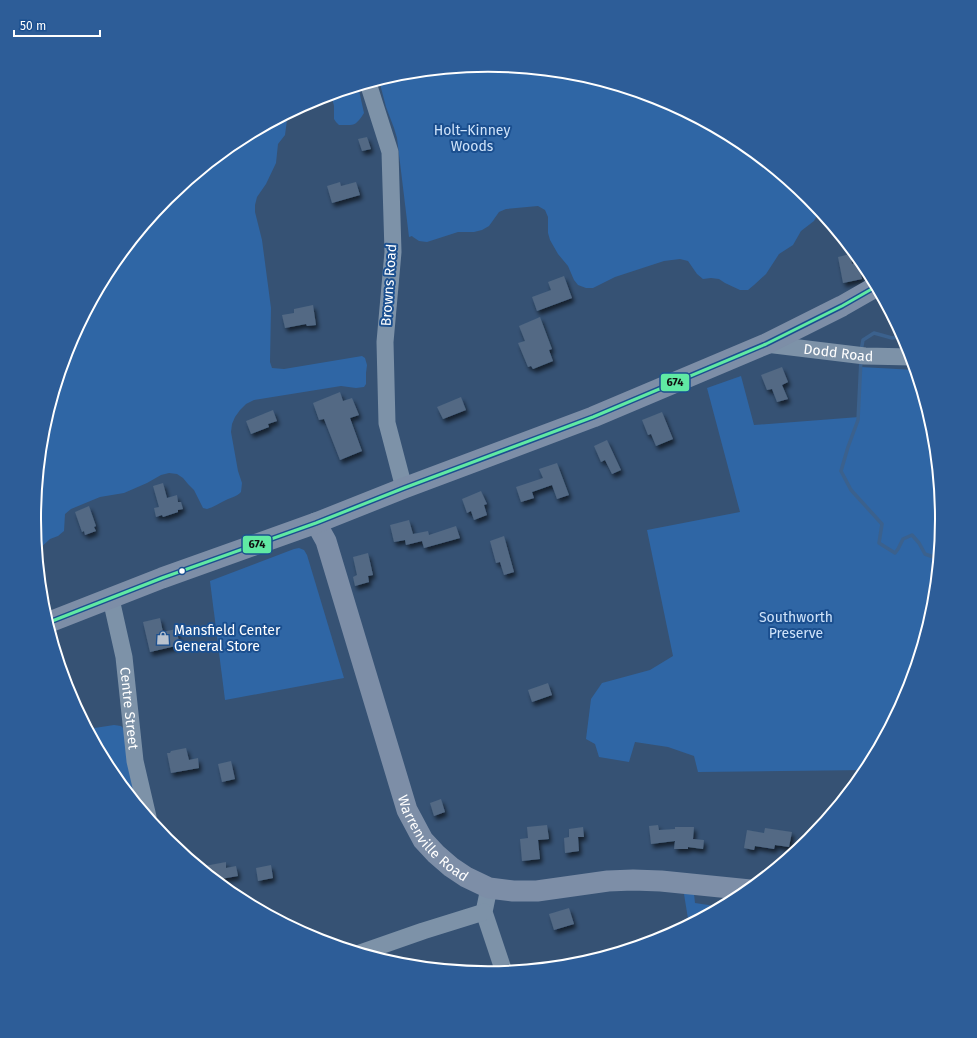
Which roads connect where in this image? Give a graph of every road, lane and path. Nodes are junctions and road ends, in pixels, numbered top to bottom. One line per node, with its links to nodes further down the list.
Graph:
1 (370, 88): 5 (street, Browns Road)
2 (872, 289): 3 (main road)
3 (766, 344): 4 (street, Dodd Road); 5 (main road)
4 (905, 357)
5 (404, 488): 6 (main road)
6 (316, 523): 7 (main road); 10 (main road, Warrenville Road)
7 (111, 599): 8 (main road); 9 (street, Centre Street)
8 (53, 621)
9 (145, 806)
10 (489, 888): 11 (main road, Warrenville Road); 12 (street)
11 (740, 889)
12 (484, 912): 13 (street); 14 (street)
13 (369, 950)
14 (502, 966)

